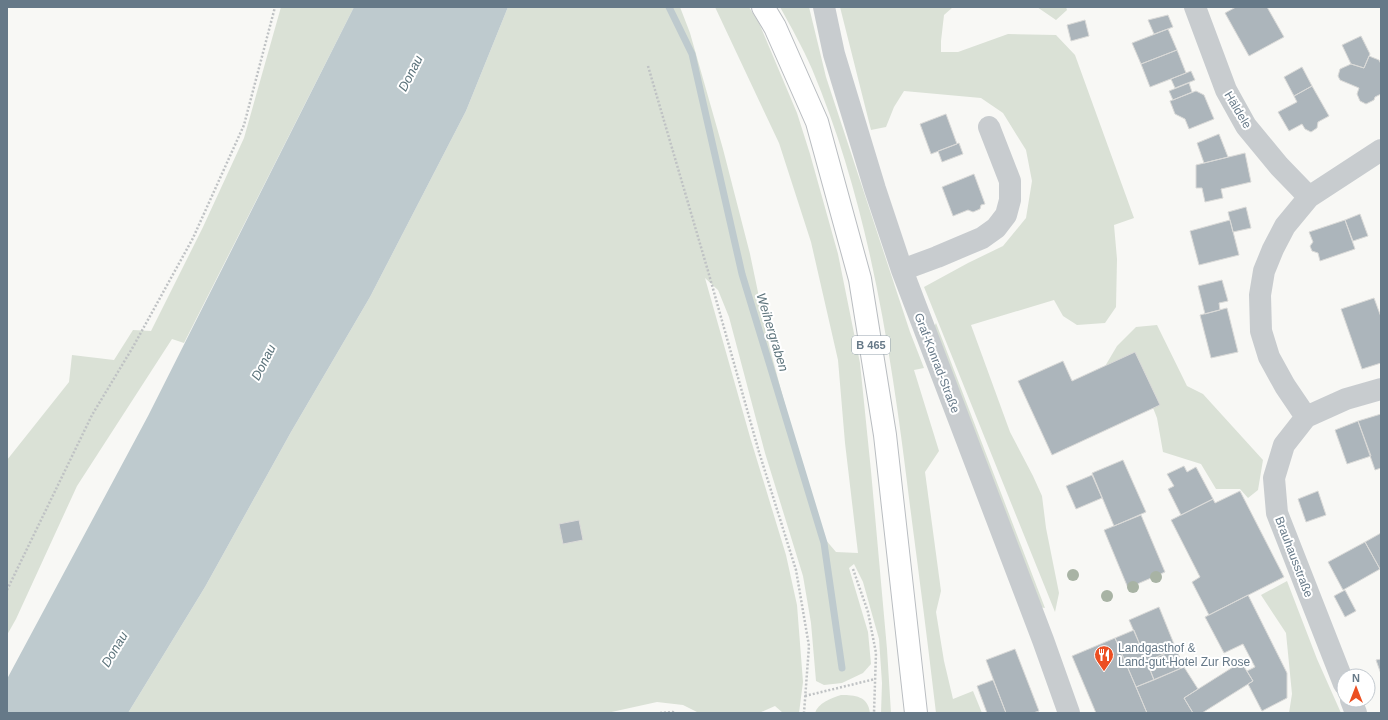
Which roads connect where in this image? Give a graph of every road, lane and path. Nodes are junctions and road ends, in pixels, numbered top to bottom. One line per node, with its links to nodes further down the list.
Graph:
1 (275, 7): 13 (path)
2 (763, 7): 21 (main road, B 465)
3 (824, 7): 9 (street, Graf-Konrad-Straße)
4 (1195, 7): 8 (street, Häldele)
5 (648, 66): 16 (path)
6 (989, 127): 9 (street)
7 (1381, 150): 8 (street)
8 (1309, 197): 11 (street)
9 (902, 270): 22 (street, Graf-Konrad-Straße)
10 (1381, 389): 11 (street, Brauhausstraße)
11 (1306, 417): 14 (street, Brauhausstraße)
12 (853, 570): 15 (path)
13 (7, 590)
14 (1338, 668)
15 (875, 679): 16 (path); 20 (path)
16 (806, 696): 19 (path)
17 (660, 713): 18 (path)
18 (675, 713)
19 (804, 713)
20 (874, 713)
21 (916, 713)
22 (1069, 713)

